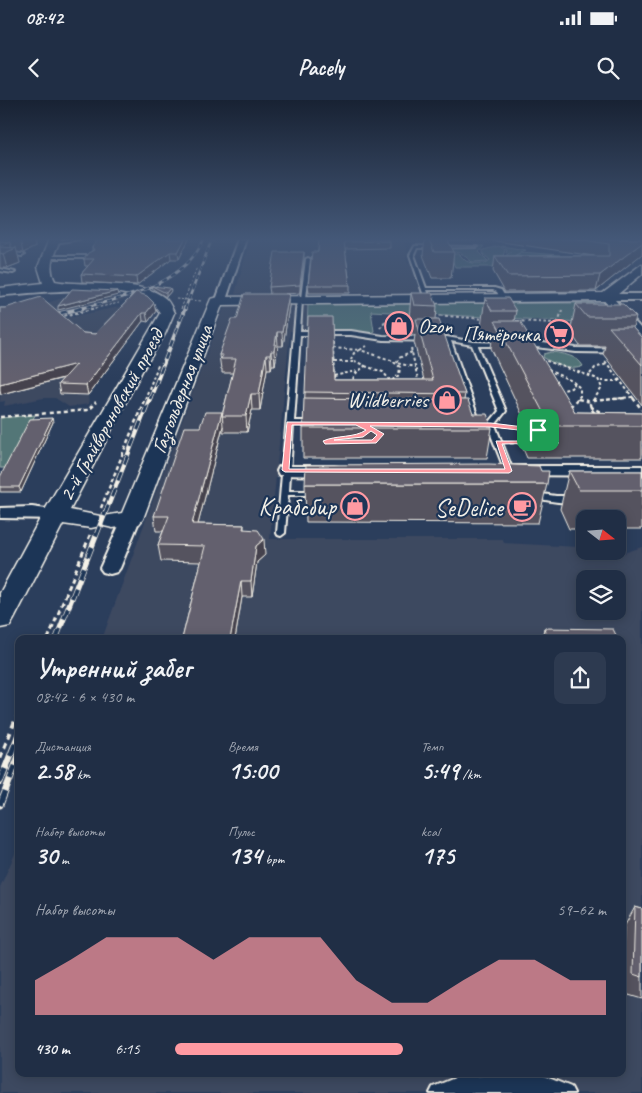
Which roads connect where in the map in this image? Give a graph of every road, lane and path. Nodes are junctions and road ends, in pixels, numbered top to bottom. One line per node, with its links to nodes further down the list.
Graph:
1 (23, 285): 8 (main road)
2 (189, 285): 16 (path)
3 (220, 285): 17 (street)
4 (304, 285): 14 (lane)
5 (422, 285): 10 (lane)
6 (620, 285): 11 (main road)
7 (56, 286): 8 (main road, 2-й Грайвороновский проезд); 90 (main road, 2-й Грайвороновский проезд)
8 (16, 290): 9 (main road, 2-й Грайвороновский проезд)
9 (0, 292)
10 (425, 294): 11 (main road, Газгольдерная улица); 14 (main road, Газгольдерная улица)
11 (606, 297): 12 (street); 29 (street)
12 (642, 297)
13 (170, 298): 16 (path)
14 (302, 299): 17 (main road, Газгольдерная улица); 26 (lane)
15 (126, 301): 20 (path)
16 (184, 301): 17 (path); 21 (path)
17 (213, 301): 91 (main road, Газгольдерная улица)
18 (391, 313): 25 (path)
19 (429, 314): 22 (path)
20 (52, 318)
21 (178, 318)
22 (487, 319)
23 (515, 321): 24 (path)
24 (580, 324)
25 (380, 328)
26 (297, 333): 27 (lane); 71 (lane)
27 (333, 333): 28 (lane); 33 (path)
28 (376, 337): 30 (lane); 34 (path)
29 (642, 337)
30 (447, 339): 32 (lane); 74 (lane)
31 (409, 343): 37 (path)
32 (474, 344): 35 (lane); 75 (lane)
33 (333, 348): 34 (path); 39 (path)
34 (360, 350): 40 (path); 41 (path)
35 (597, 350): 36 (lane); 43 (path)
36 (642, 350)
37 (412, 352): 41 (path); 45 (path)
38 (160, 361): 91 (path)
39 (334, 362): 40 (path); 49 (path)
40 (354, 362): 44 (path)
41 (396, 363): 45 (path); 56 (path)
42 (541, 363): 48 (path)
43 (607, 364): 48 (path); 53 (path)
44 (366, 366): 47 (path); 56 (path)
45 (415, 366): 59 (path)
46 (544, 366): 51 (path)
47 (359, 370): 49 (path); 58 (path)
48 (590, 374): 52 (path)
49 (334, 376): 55 (path)
50 (552, 376): 51 (path)
51 (566, 379): 54 (path)
52 (600, 381): 53 (path); 64 (path)
53 (620, 381): 61 (path)
54 (575, 383): 60 (path); 63 (path)
55 (334, 384)
56 (387, 384): 57 (path)
57 (395, 384)
58 (352, 388)
59 (421, 392)
60 (553, 392)
61 (632, 397): 64 (path); 66 (path)
62 (99, 399): 69 (path)
63 (578, 399): 64 (path); 67 (path)
64 (591, 402): 65 (path)
65 (590, 407): 68 (path); 70 (path)
66 (642, 410)
67 (570, 412)
68 (611, 416)
69 (0, 417)
70 (607, 420)
71 (289, 423): 72 (lane); 79 (lane)
72 (322, 423)
73 (465, 425): 74 (lane)
74 (477, 425): 75 (lane)
75 (491, 425): 76 (path); 77 (lane)
76 (530, 429)
77 (498, 443): 78 (path); 82 (lane)
78 (532, 443)
79 (285, 470): 80 (street); 85 (lane)
80 (348, 471)
81 (491, 471): 82 (street)
82 (509, 471): 84 (street)
83 (642, 471): 84 (street)
84 (536, 483): 87 (lane); 88 (lane)
85 (283, 493): 86 (lane); 92 (lane)
86 (327, 493)
87 (523, 494)
88 (585, 499)
89 (0, 513): 90 (street)
90 (54, 516): 91 (main road); 94 (main road, 2-й Грайвороновский проезд)
91 (106, 520): 93 (street, Газгольдерная улица); 95 (path)
92 (281, 534)
93 (110, 568)
94 (0, 619)
95 (50, 635)
96 (15, 721): 97 (path)
97 (0, 758)
98 (439, 1093): 99 (lane)
99 (565, 1093)

